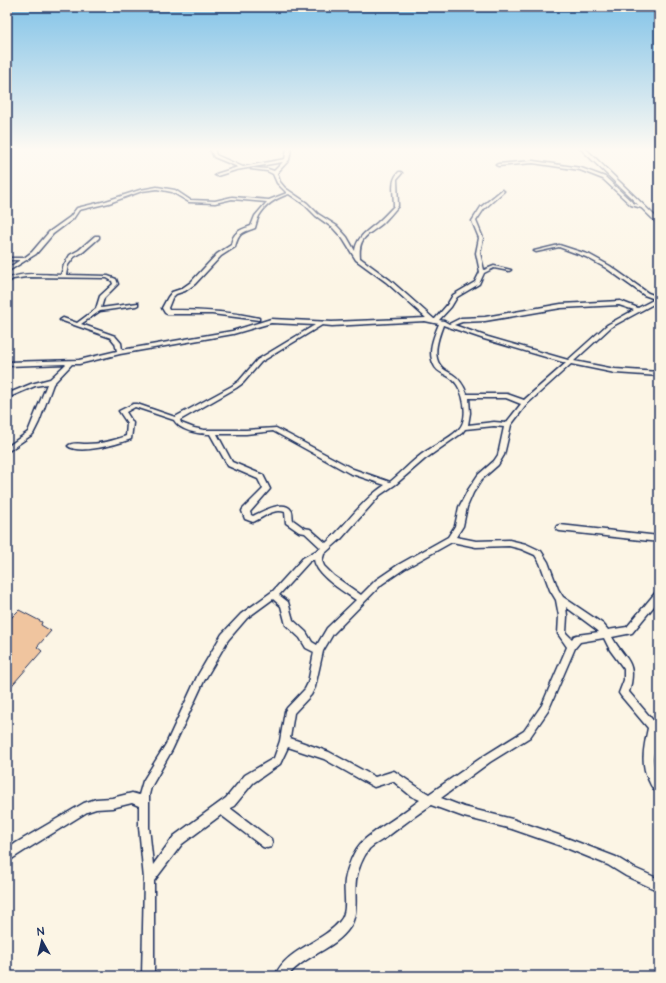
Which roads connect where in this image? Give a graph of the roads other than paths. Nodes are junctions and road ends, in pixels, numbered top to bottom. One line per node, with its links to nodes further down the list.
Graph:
1 (129, 195): 15 (street)
2 (181, 195): 9 (street)
3 (285, 195): 9 (street)
4 (293, 195): 16 (street)
5 (396, 195): 16 (street)
6 (497, 195): 19 (street)
7 (622, 195): 10 (street)
8 (630, 195): 10 (highway)
9 (269, 201): 29 (street)
10 (642, 207): 11 (highway)
11 (659, 222)
12 (97, 237): 21 (street)
13 (536, 251): 24 (street)
14 (7, 259): 15 (street)
15 (24, 259): 18 (street)
16 (358, 259): 30 (street)
17 (509, 270): 19 (street)
18 (7, 272)
19 (482, 272): 30 (street)
20 (10, 277): 21 (street); 22 (street)
21 (63, 277): 26 (street)
22 (7, 282)
23 (659, 287): 24 (street)
24 (659, 298): 27 (street)
25 (136, 304): 26 (street)
26 (98, 310): 32 (street)
27 (638, 310): 33 (street); 35 (street)
28 (63, 320): 32 (street)
29 (257, 320)
30 (436, 321): 31 (street); 33 (street); 41 (street)
31 (322, 323): 34 (street); 43 (street)
32 (77, 324): 34 (street)
33 (450, 325): 35 (street)
34 (120, 352): 37 (street)
35 (569, 362): 38 (street); 42 (street)
36 (8, 363): 37 (street)
37 (70, 363): 39 (street)
38 (659, 374)
39 (51, 382): 40 (street); 48 (street)
40 (7, 396)
41 (465, 396): 42 (street); 45 (street)
42 (525, 403): 44 (street)
43 (176, 420): 46 (street); 47 (street)
44 (508, 425): 45 (street); 51 (street)
45 (464, 427): 49 (street)
46 (213, 432): 49 (street); 53 (street)
47 (71, 446)
48 (7, 450)
49 (389, 484): 53 (street)
50 (560, 528): 52 (street)
51 (451, 539): 56 (street); 57 (street)
52 (659, 539)
53 (324, 550): 55 (street); 56 (street)
54 (659, 594): 58 (street)
55 (274, 595): 60 (street); 65 (street)
56 (360, 599): 60 (street)
57 (560, 599): 58 (street); 59 (street)
58 (606, 633): 59 (street); 61 (street)
59 (572, 646): 64 (street)
60 (319, 650): 62 (street)
61 (656, 728): 63 (street)
62 (285, 741): 64 (street); 66 (street)
63 (659, 788)
64 (429, 799): 70 (street); 72 (street)
65 (143, 802): 68 (street); 69 (street)
66 (222, 809): 67 (street); 69 (street)
67 (267, 843)
68 (7, 857)
69 (149, 879): 71 (street)
70 (659, 884)
71 (148, 976)
72 (281, 976)

